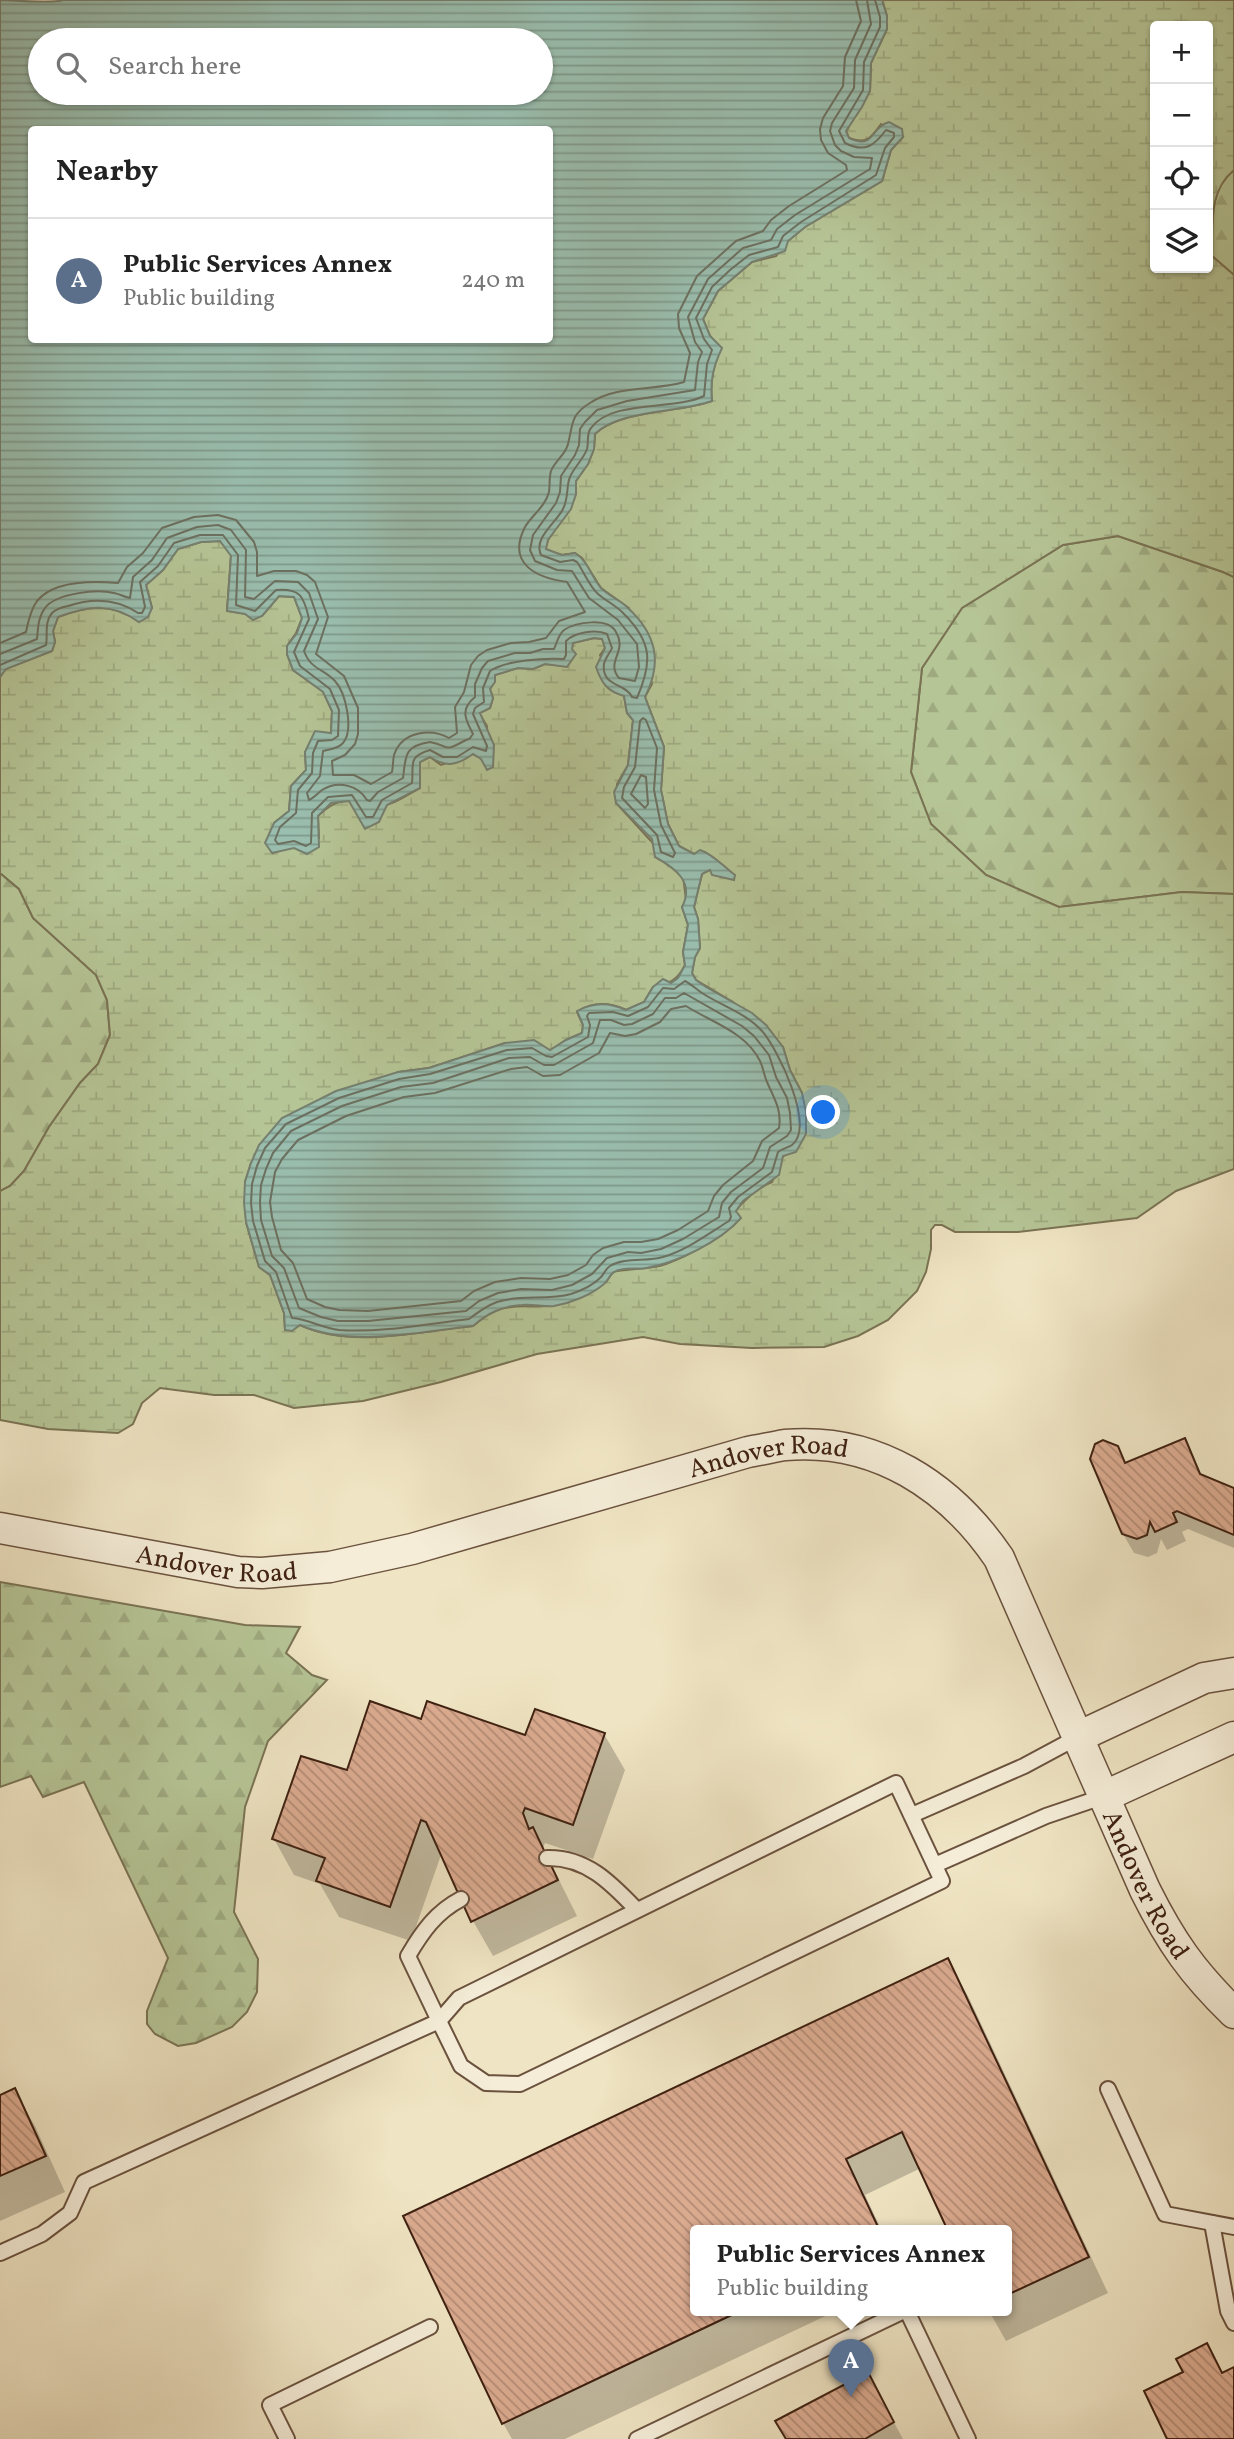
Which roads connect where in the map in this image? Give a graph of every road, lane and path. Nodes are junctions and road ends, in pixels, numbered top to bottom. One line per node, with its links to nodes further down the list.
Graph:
1 (0, 1528): 3 (street, Andover Road)
2 (1234, 1673): 3 (street)
3 (1078, 1737): 5 (street, Andover Road); 6 (lane)
4 (1234, 1737): 5 (street)
5 (1105, 1796): 8 (lane); 11 (street, Andover Road)
6 (912, 1815): 8 (lane); 10 (lane)
7 (547, 1858): 10 (lane)
8 (935, 1865): 12 (lane)
9 (461, 1899): 12 (lane)
10 (637, 1910): 12 (lane)
11 (1234, 2012)
12 (439, 2021): 16 (lane)
13 (1108, 2089): 14 (lane)
14 (1212, 2223): 15 (lane); 19 (lane)
15 (1234, 2227)
16 (0, 2253)
17 (894, 2316): 22 (lane)
18 (907, 2316): 23 (lane)
19 (1234, 2323)
20 (430, 2327): 21 (lane)
21 (287, 2439)
22 (636, 2439)
23 (968, 2439)

